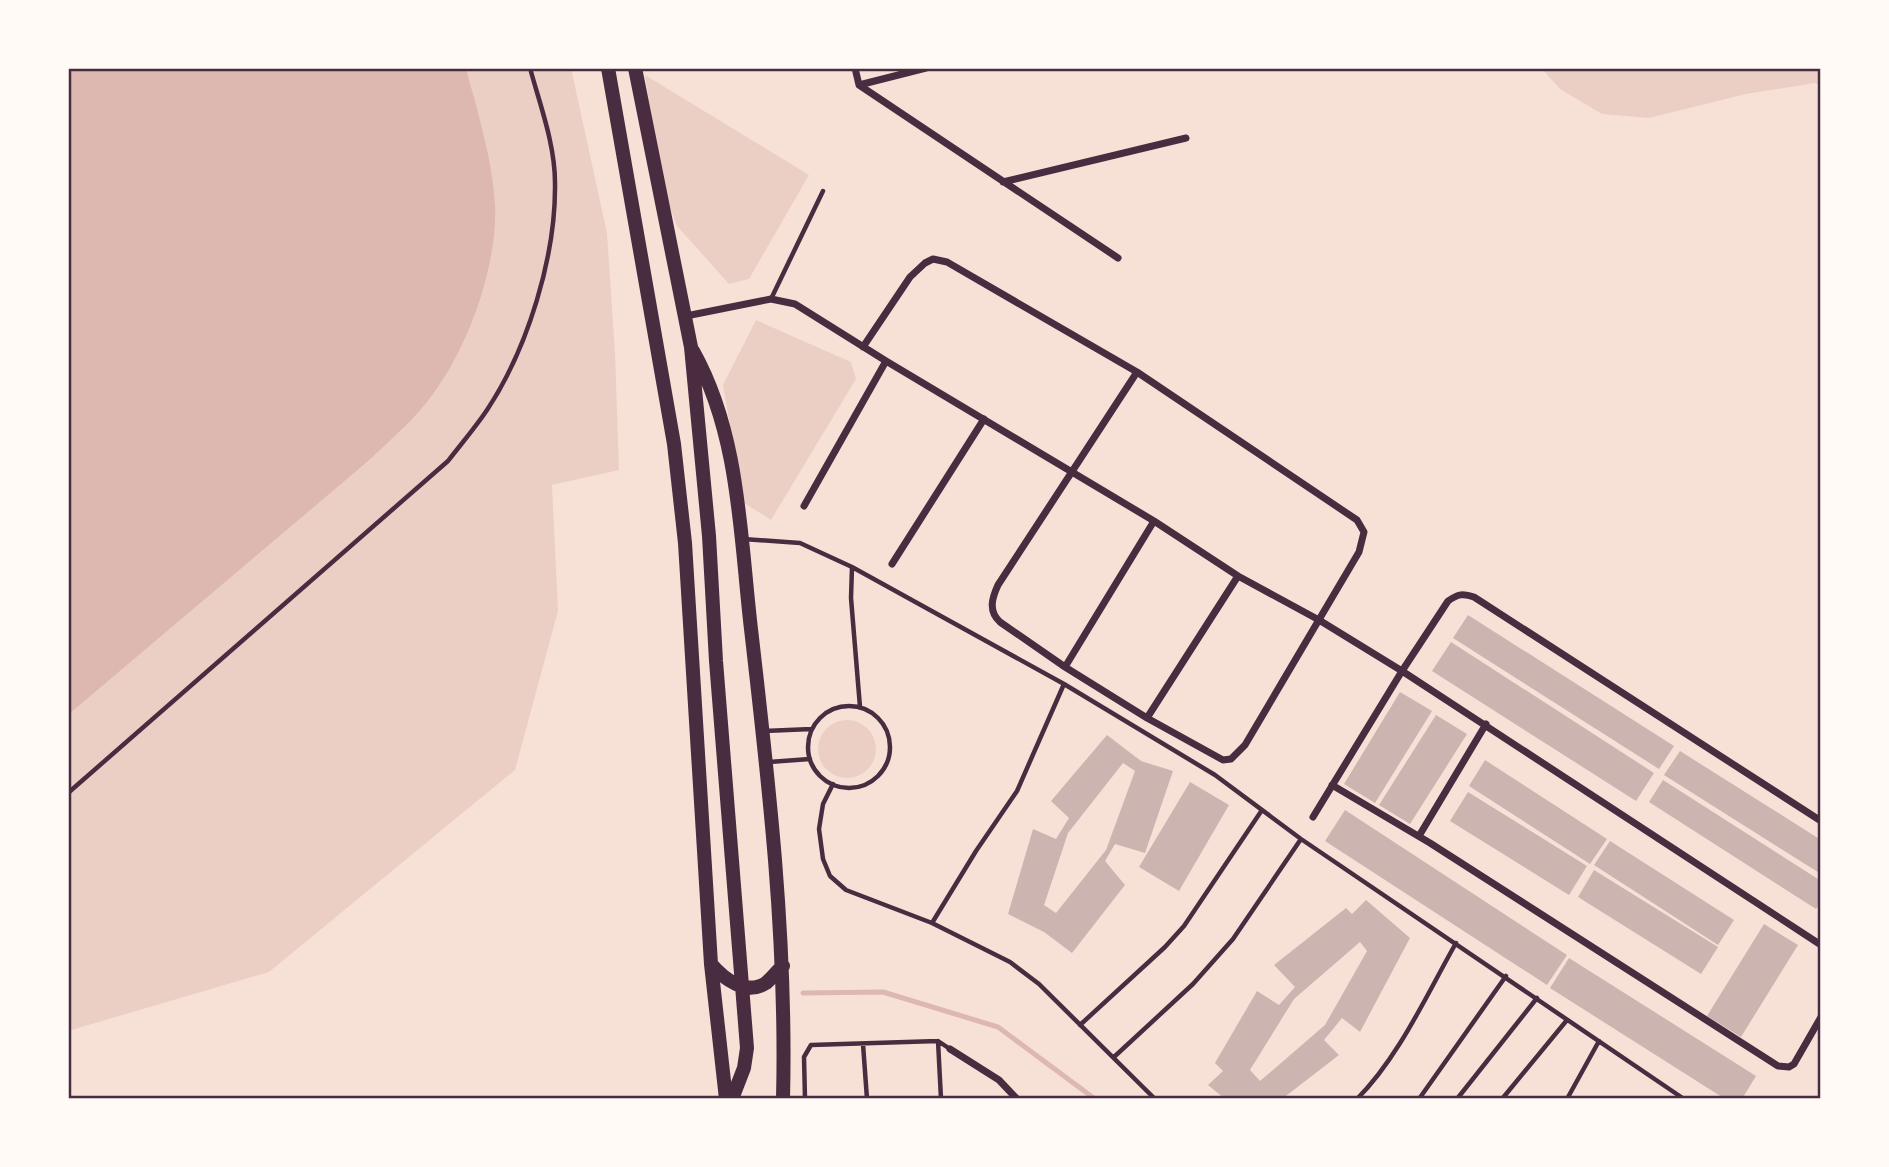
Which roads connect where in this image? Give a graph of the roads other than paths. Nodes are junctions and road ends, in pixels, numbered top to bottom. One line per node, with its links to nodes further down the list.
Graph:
1 (530, 68): 38 (lane)
2 (608, 68): 47 (highway)
3 (635, 68): 12 (highway)
4 (855, 68): 6 (street)
5 (926, 68): 6 (street)
6 (859, 85): 8 (street)
7 (1186, 138): 8 (street)
8 (1003, 183): 10 (street)
9 (823, 191): 11 (lane)
10 (1118, 258)
11 (771, 299): 12 (street); 14 (street)
12 (686, 316): 13 (highway)
13 (691, 347): 21 (highway); 60 (highway)
14 (863, 347): 15 (street); 16 (street)
15 (886, 361): 17 (street); 19 (street)
16 (1137, 372): 18 (street); 25 (street)
17 (984, 419): 18 (street); 22 (street)
18 (1070, 471): 20 (street); 26 (street)
19 (804, 506)
20 (1153, 521): 24 (street); 26 (street)
21 (741, 539): 23 (lane); 33 (highway)
22 (892, 564)
23 (852, 567): 28 (lane); 29 (lane)
24 (1237, 576): 25 (street); 30 (street)
25 (1319, 620): 27 (street); 30 (street)
26 (1065, 667): 30 (street)
27 (1402, 671): 31 (street); 37 (street); 41 (street)
28 (1064, 684): 39 (lane); 44 (lane)
29 (860, 707): 32 (lane); 36 (lane)
30 (1147, 718)
31 (1486, 724): 42 (street); 46 (street)
32 (812, 729): 33 (lane); 34 (lane)
33 (763, 731): 35 (highway)
34 (810, 759): 35 (lane); 36 (lane)
35 (766, 762): 48 (highway)
36 (833, 784): 44 (lane)
37 (1332, 785): 40 (street); 42 (street)
38 (68, 793)
39 (1262, 810): 43 (lane); 53 (lane)
40 (1312, 817)
41 (1821, 821)
42 (1419, 836): 51 (street)
43 (1301, 839): 45 (lane); 58 (lane)
44 (932, 923): 53 (lane)
45 (1456, 943): 49 (lane); 67 (lane)
46 (1821, 945)
47 (711, 964): 48 (highway); 59 (highway)
48 (783, 966): 61 (highway)
49 (1506, 976): 50 (lane); 68 (lane)
50 (1536, 998): 52 (lane); 69 (lane)
51 (1821, 1017)
52 (1567, 1020): 55 (lane); 70 (lane)
53 (1080, 1025): 58 (lane)
54 (938, 1041): 56 (lane); 57 (lane); 64 (lane)
55 (1599, 1041): 71 (lane); 72 (lane)
56 (863, 1044): 62 (lane); 63 (lane)
57 (950, 1049): 65 (street)
58 (1114, 1057): 66 (lane)
59 (726, 1099)
60 (732, 1099)
61 (783, 1099)
62 (805, 1099)
63 (867, 1099)
64 (941, 1099)
65 (1017, 1099)
66 (1155, 1099)
67 (1357, 1099)
68 (1419, 1099)
69 (1457, 1099)
70 (1502, 1099)
71 (1567, 1099)
72 (1685, 1099)

